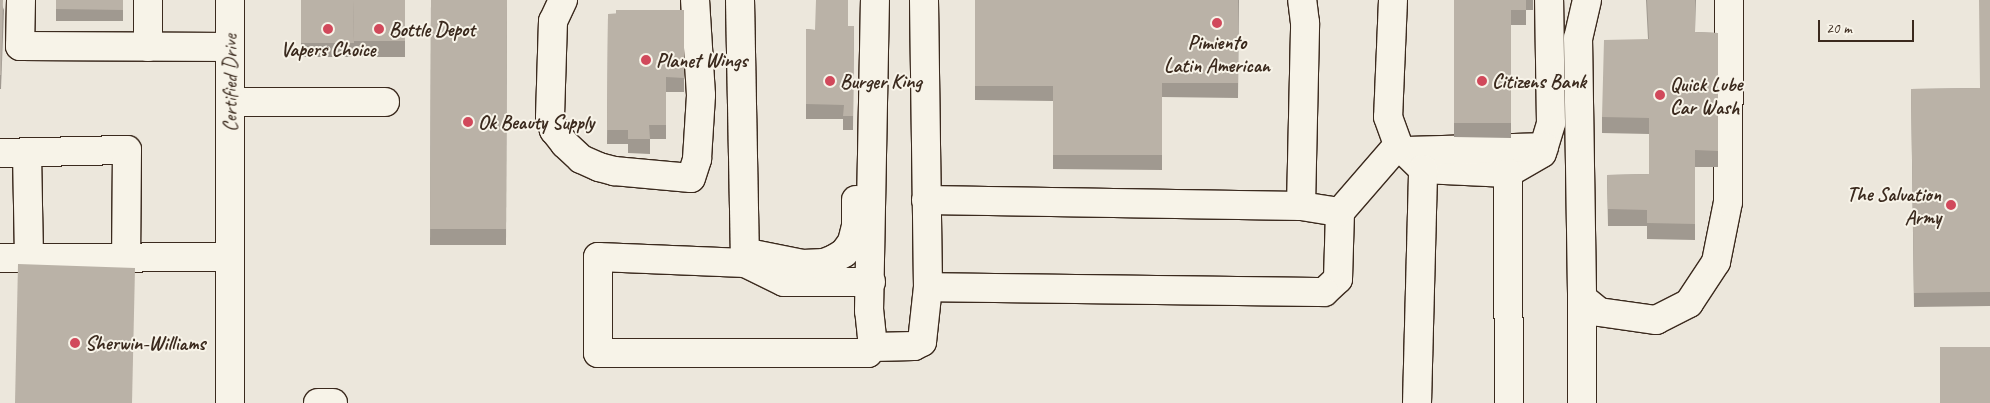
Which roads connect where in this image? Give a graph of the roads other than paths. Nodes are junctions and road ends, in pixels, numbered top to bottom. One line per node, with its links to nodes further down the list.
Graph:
1 (20, 0): 14 (street)
2 (148, 0): 14 (street)
3 (230, 0): 15 (street, Certified Drive)
4 (562, 0): 5 (street)
5 (695, 0)
6 (740, 0): 30 (street)
7 (873, 0): 30 (street); 31 (street)
8 (924, 0): 23 (street)
9 (1302, 0): 24 (street)
10 (1393, 0): 19 (street)
11 (1549, 0): 18 (street)
12 (1587, 0): 33 (street)
13 (1729, 0): 33 (street)
14 (148, 47): 15 (street)
15 (230, 47): 16 (street, Certified Drive)
16 (230, 102): 17 (street); 26 (street, Certified Drive)
17 (385, 102)
18 (1544, 147): 19 (street); 22 (street)
19 (1400, 148): 21 (street); 25 (street)
20 (13, 153): 28 (street); 29 (street)
21 (1423, 169): 22 (street); 38 (street)
22 (1508, 173): 39 (street)
23 (926, 200): 24 (street); 32 (street)
24 (1301, 206): 25 (street)
25 (1340, 212): 32 (street)
26 (230, 257): 29 (street); 35 (street, Certified Drive)
27 (0, 258): 28 (street)
28 (29, 258): 29 (street)
29 (126, 258)
30 (745, 258): 31 (street); 34 (street)
31 (871, 282): 34 (street)
32 (928, 287): 34 (street)
33 (1582, 298): 40 (street)
34 (873, 347)
35 (230, 403)
36 (318, 403): 37 (street)
37 (333, 403)
38 (1417, 403)
39 (1509, 403)
40 (1582, 403)

